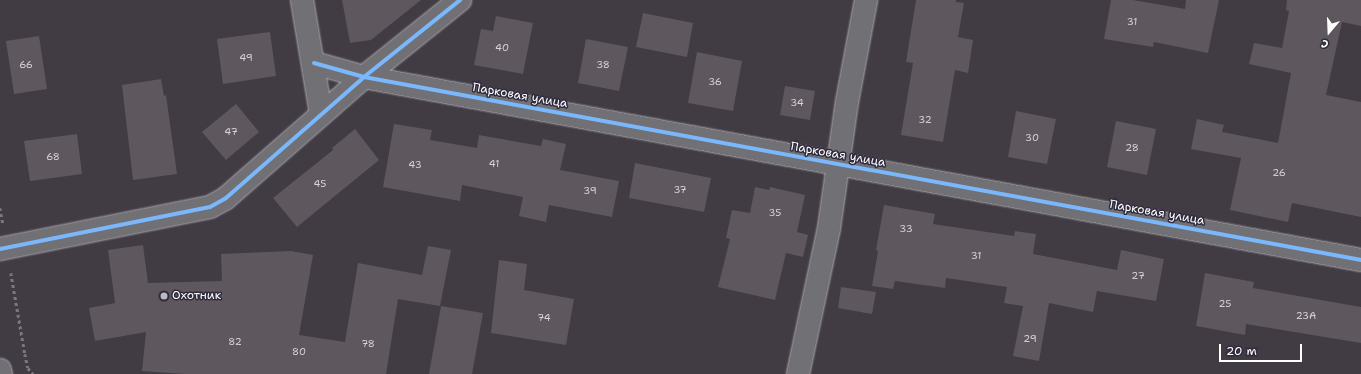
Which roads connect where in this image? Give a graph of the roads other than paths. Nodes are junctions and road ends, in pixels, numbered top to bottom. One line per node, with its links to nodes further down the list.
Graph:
1 (302, 0): 4 (street)
2 (460, 0): 5 (street)
3 (866, 0): 7 (street)
4 (314, 63): 5 (street, Парковая улица); 6 (street)
5 (364, 77): 6 (street); 7 (street, Парковая улица)
6 (321, 114): 8 (street)
7 (838, 165): 9 (street, Парковая улица); 12 (street)
8 (3, 248)
9 (1361, 260)
10 (0, 370): 11 (street)
11 (1, 374)
12 (798, 374)

